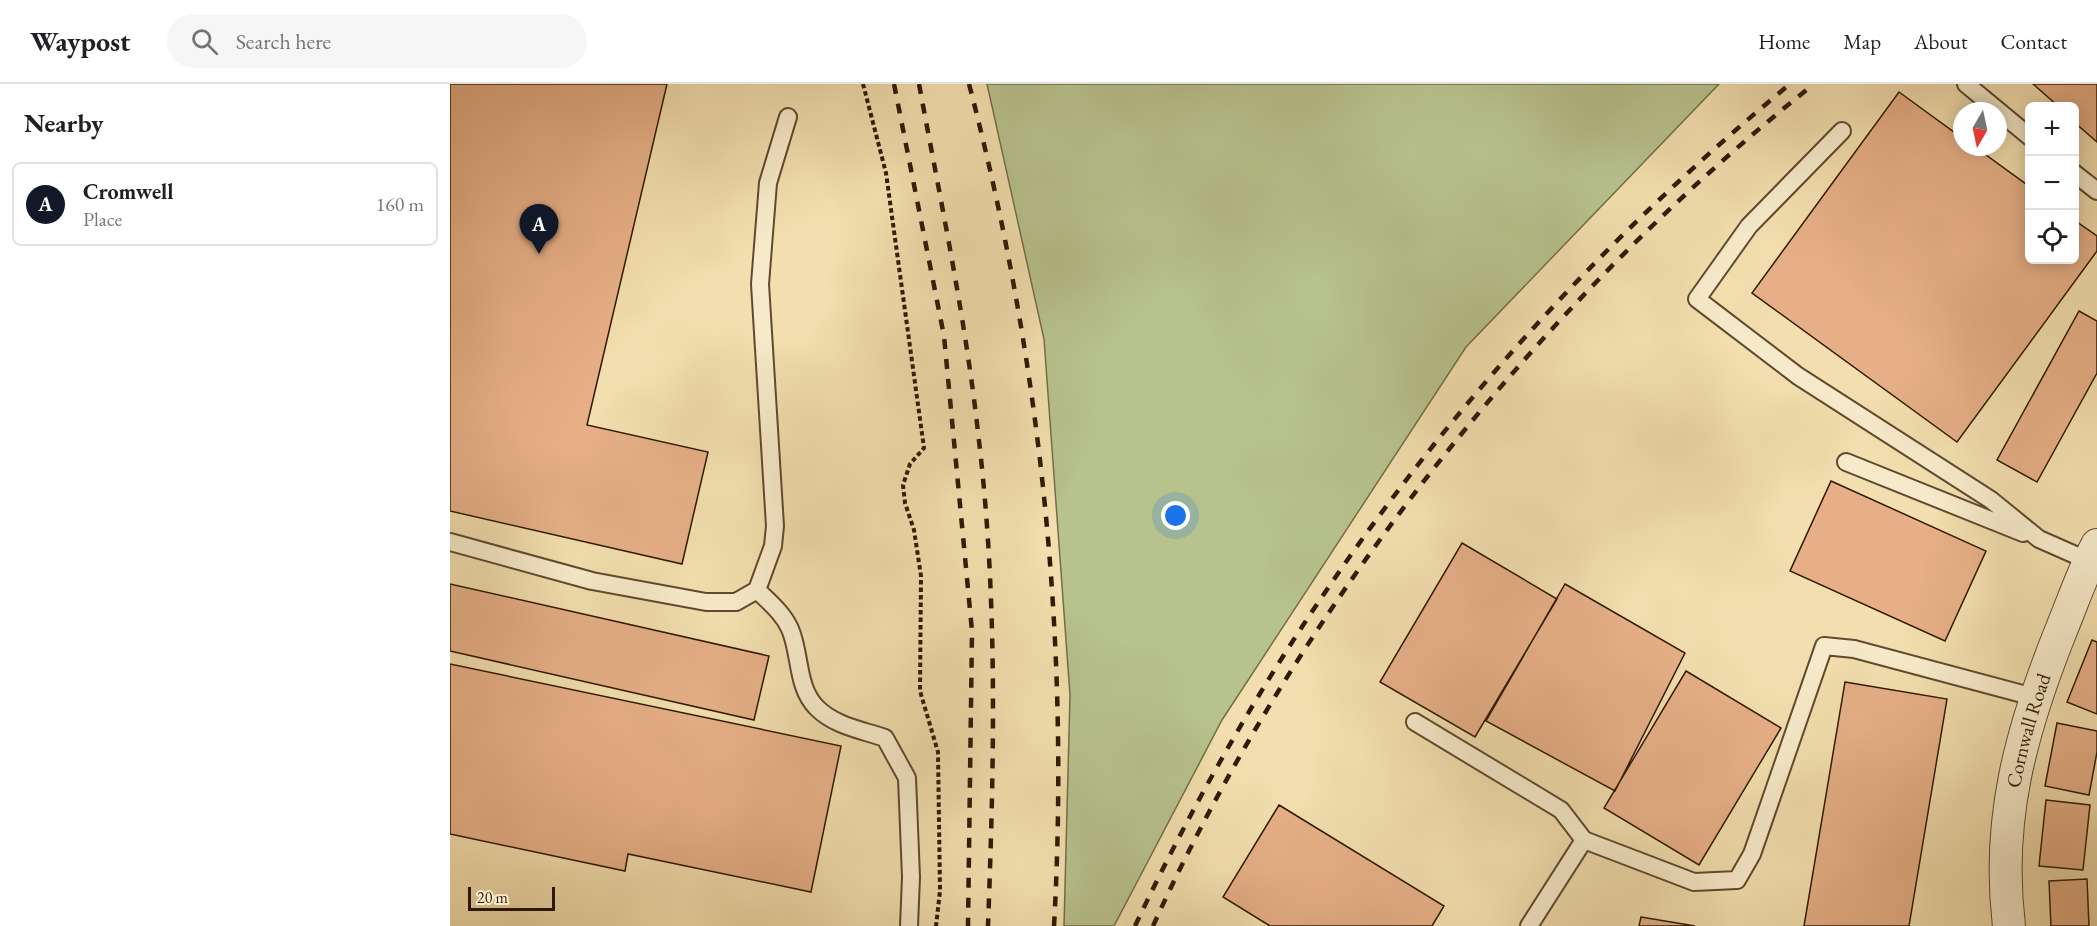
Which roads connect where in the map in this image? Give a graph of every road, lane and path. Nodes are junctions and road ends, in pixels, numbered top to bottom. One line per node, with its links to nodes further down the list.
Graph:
1 (863, 84): 17 (path)
2 (1966, 84): 5 (lane)
3 (788, 117): 12 (lane)
4 (1842, 131): 9 (lane)
5 (2025, 133)
6 (2079, 177): 7 (lane)
7 (2097, 191)
8 (1846, 462): 9 (lane)
9 (2039, 539): 11 (lane)
10 (450, 542): 12 (lane)
11 (2093, 553): 13 (street, Cornwall Road)
12 (757, 590): 16 (lane)
13 (2034, 697): 15 (lane); 19 (street, Cornwall Road)
14 (1415, 722): 15 (lane)
15 (1584, 840): 18 (lane)
16 (909, 926)
17 (936, 926)
18 (1528, 926)
19 (2009, 926)

